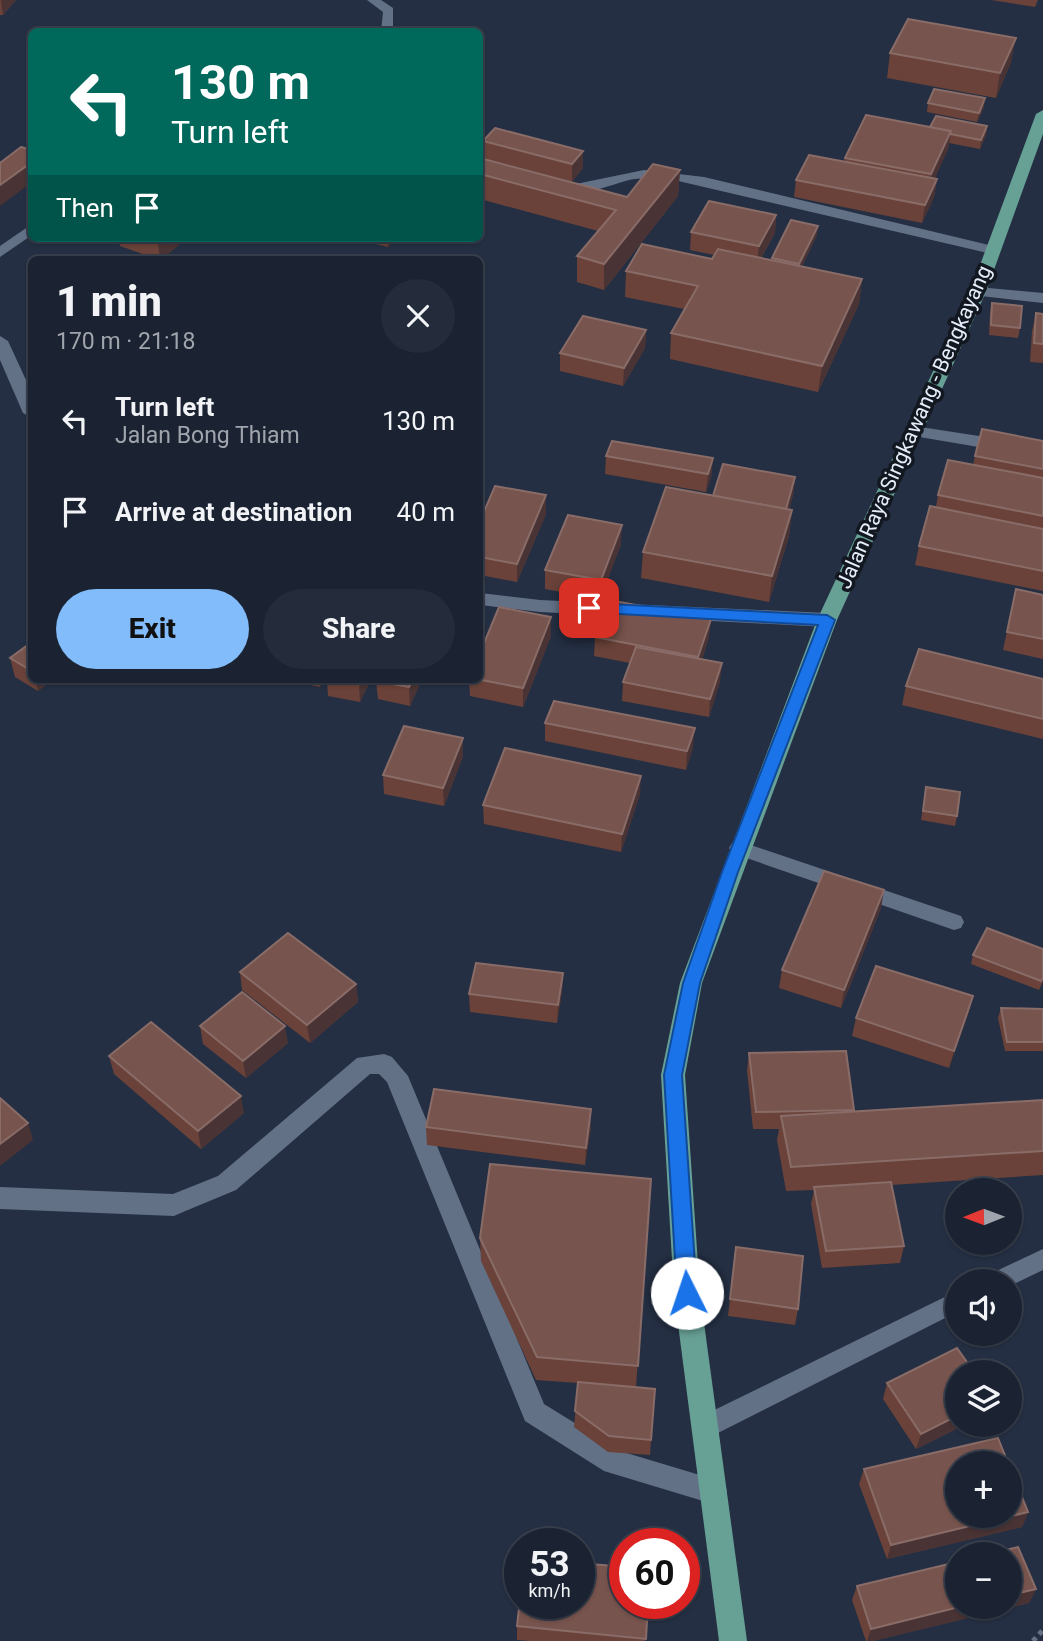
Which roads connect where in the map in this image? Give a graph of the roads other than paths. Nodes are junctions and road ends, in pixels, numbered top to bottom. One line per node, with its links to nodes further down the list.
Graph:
1 (373, 0): 2 (lane)
2 (387, 28)
3 (1043, 114): 6 (main road, Jalan Raya Singkawang - Bengkayang)
4 (549, 188): 6 (lane)
5 (28, 231): 7 (lane)
6 (992, 250): 8 (main road, Jalan Raya Singkawang - Bengkayang)
7 (0, 253)
8 (978, 292): 9 (street); 12 (main road, Jalan Raya Singkawang - Bengkayang)
9 (1043, 298)
10 (0, 341): 11 (street)
11 (28, 404)
12 (914, 431): 13 (street); 15 (main road, Jalan Raya Singkawang - Bengkayang)
13 (1043, 452)
14 (483, 599): 15 (street)
15 (827, 620): 16 (main road, Jalan Raya Singkawang - Bengkayang)
16 (739, 848): 17 (lane); 22 (main road, Jalan Raya Singkawang - Bengkayang)
17 (954, 922)
18 (0, 1198): 23 (street)
19 (1043, 1259): 20 (lane)
20 (1022, 1269)
21 (945, 1307): 22 (lane)
22 (705, 1427): 23 (main road, Jalan Raya Singkawang - Bengkayang)
23 (713, 1491): 24 (main road, Jalan Raya Singkawang - Bengkayang)
24 (733, 1641)

